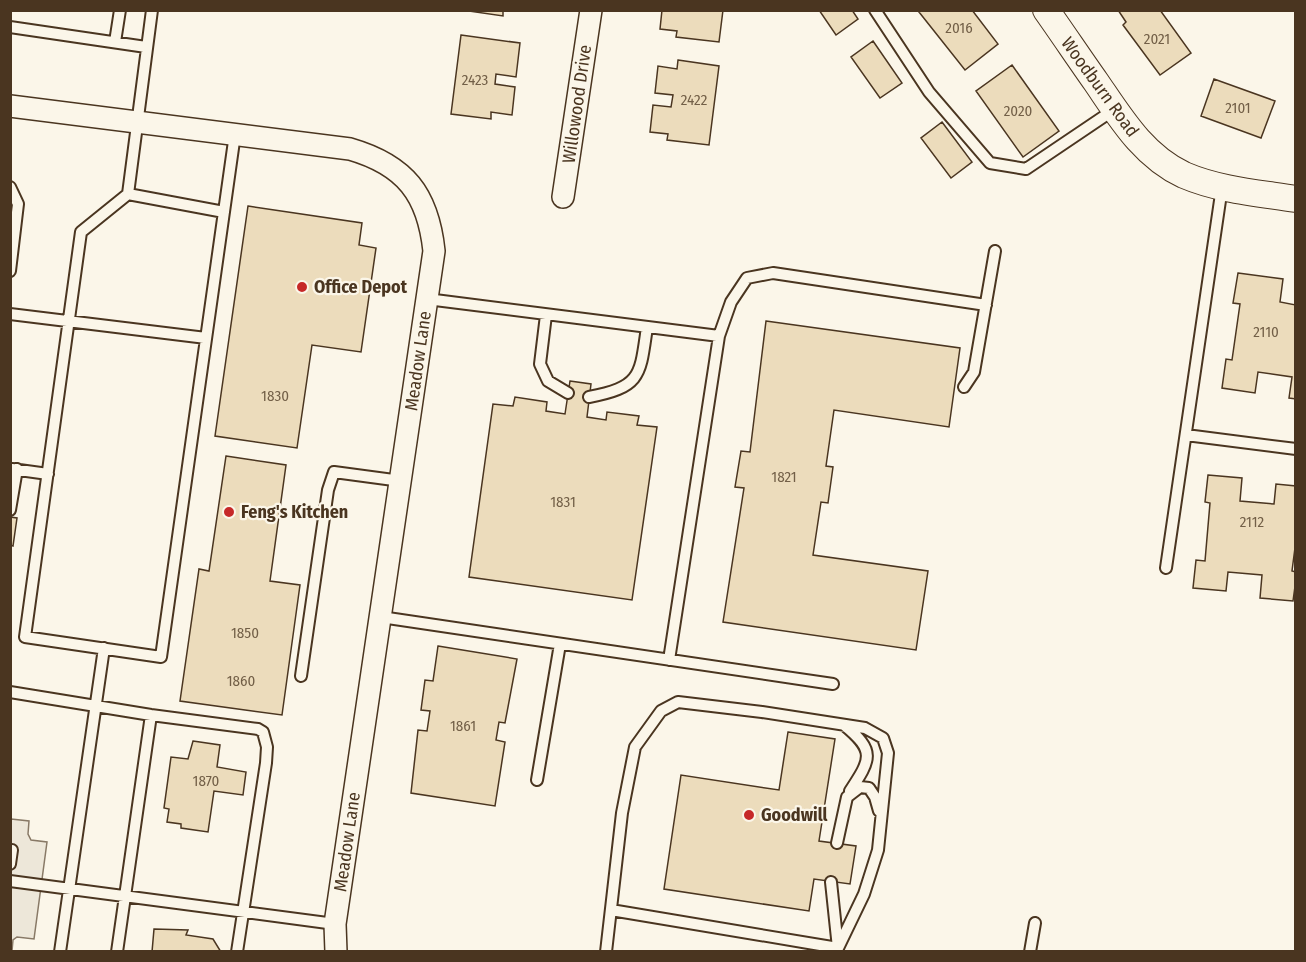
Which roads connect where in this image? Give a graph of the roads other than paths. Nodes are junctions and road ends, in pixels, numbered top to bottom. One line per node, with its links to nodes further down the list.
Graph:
1 (120, 10): 7 (lane)
2 (152, 10): 8 (lane)
3 (591, 10): 16 (street, Willowood Drive)
4 (1046, 10): 10 (street, Woodburn Road)
5 (881, 13): 10 (lane)
6 (10, 27): 7 (lane)
7 (115, 42): 8 (lane)
8 (147, 47): 11 (lane)
9 (10, 106): 11 (street, Meadow Lane)
10 (1115, 109): 14 (street, Woodburn Road)
11 (137, 122): 12 (street, Meadow Lane); 15 (lane)
12 (236, 134): 18 (lane); 21 (street, Meadow Lane)
13 (10, 187): 20 (lane)
14 (1222, 187): 17 (street, Woodburn Road); 32 (lane)
15 (128, 194): 18 (lane); 25 (lane)
16 (563, 197)
17 (1296, 199)
18 (224, 212): 28 (lane)
19 (995, 251): 22 (lane)
20 (10, 271)
21 (427, 299): 24 (lane); 36 (street, Meadow Lane)
22 (986, 305): 27 (lane); 29 (lane)
23 (10, 314): 25 (lane)
24 (546, 315): 26 (lane); 30 (lane)
25 (69, 322): 28 (lane); 35 (lane)
26 (647, 327): 27 (lane); 31 (lane)
27 (719, 336): 42 (lane)
28 (206, 338): 41 (lane)
29 (964, 387)
30 (568, 393)
31 (589, 397)
32 (1186, 435): 33 (lane); 38 (lane)
33 (1296, 448)
34 (14, 469): 35 (lane); 37 (lane)
35 (48, 474): 41 (lane)
36 (400, 481): 39 (street, Meadow Lane); 43 (lane)
37 (10, 510)
38 (1166, 568)
39 (381, 617): 40 (lane); 62 (street, Meadow Lane)
40 (560, 644): 42 (lane); 49 (lane)
41 (104, 648): 46 (lane)
42 (669, 660): 44 (lane)
43 (302, 676)
44 (832, 684)
45 (10, 692): 46 (lane)
46 (95, 706): 47 (lane); 57 (lane)
47 (151, 715): 58 (lane); 60 (lane)
48 (844, 725): 50 (lane); 51 (lane); 59 (lane)
49 (537, 780)
50 (847, 797): 51 (lane); 52 (lane)
51 (881, 818): 63 (lane)
52 (837, 843)
53 (10, 850): 54 (lane)
54 (10, 864)
55 (10, 880): 57 (lane)
56 (831, 882): 63 (lane)
57 (69, 889): 58 (lane); 64 (lane)
58 (125, 897): 60 (lane); 65 (lane)
59 (611, 910): 63 (lane); 68 (lane)
60 (244, 912): 62 (lane); 66 (lane)
61 (1035, 923): 69 (lane)
62 (335, 924): 67 (street, Meadow Lane)
63 (837, 950)
64 (60, 951)
65 (117, 951)
66 (237, 951)
67 (336, 951)
68 (606, 951)
69 (1030, 951)

